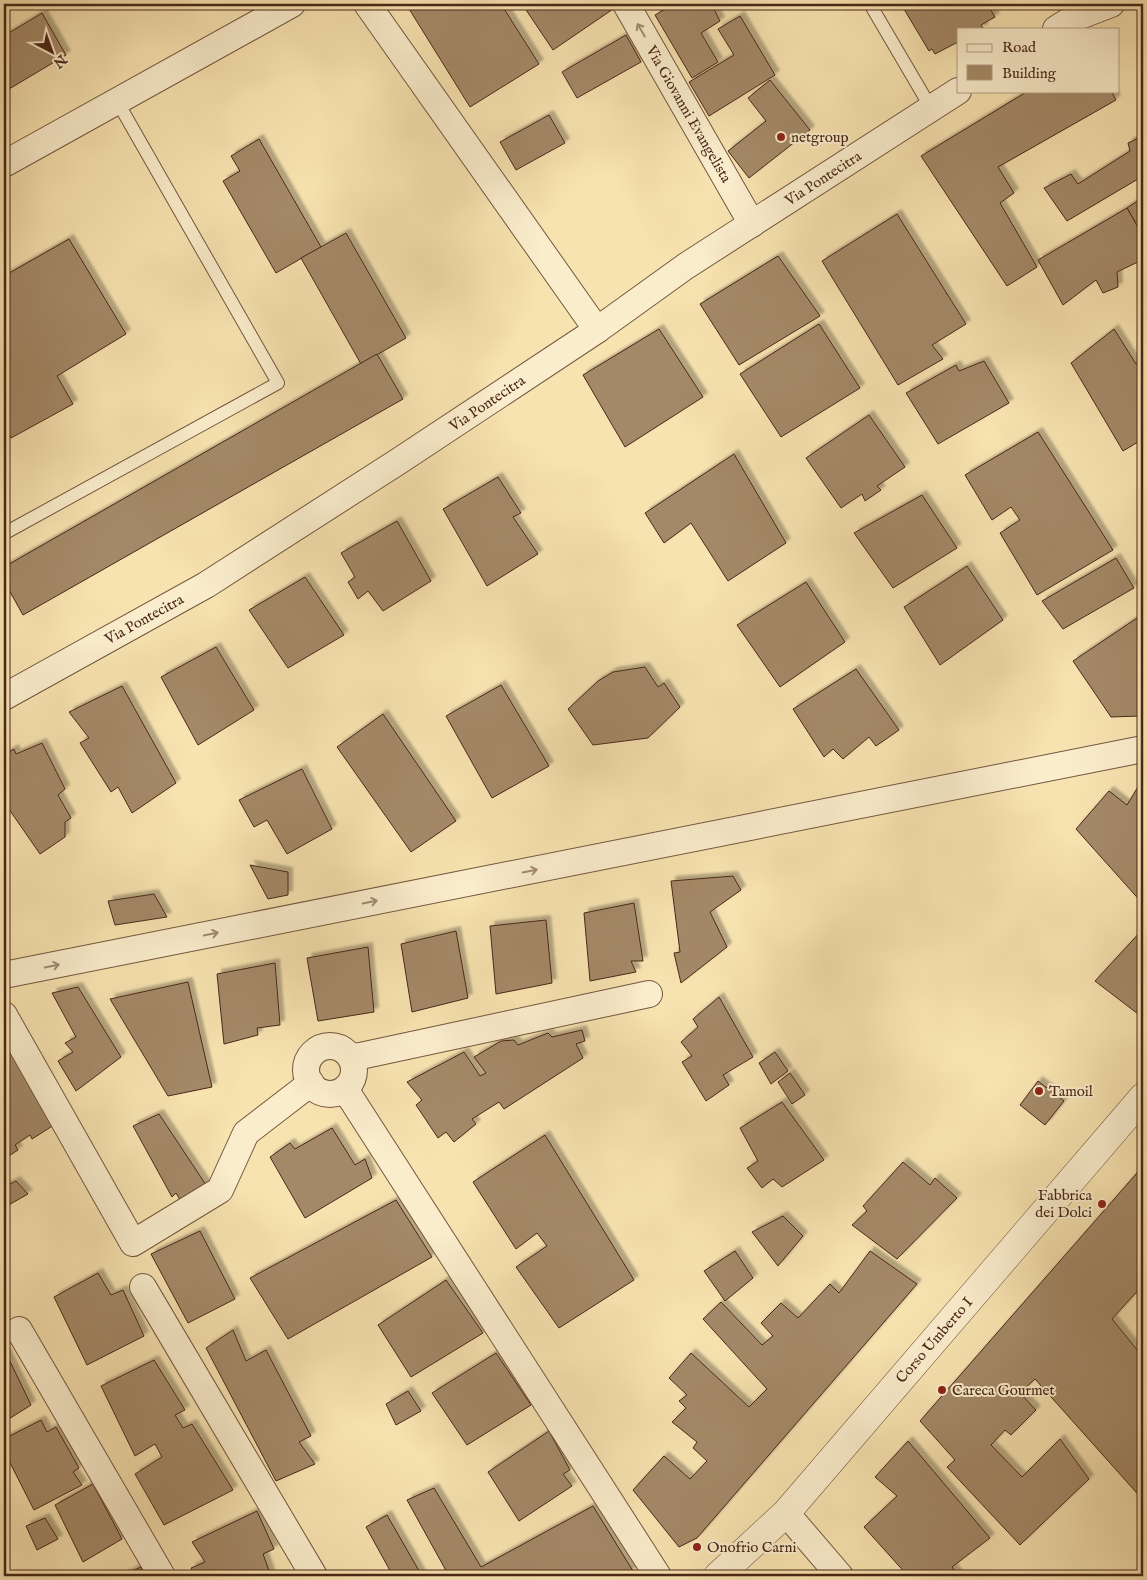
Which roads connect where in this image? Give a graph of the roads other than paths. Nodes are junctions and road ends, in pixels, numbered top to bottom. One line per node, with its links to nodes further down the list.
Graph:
1 (292, 4): 8 (street)
2 (367, 4): 12 (street)
3 (626, 4): 11 (street, Via Giovanni Evangelista, one-way to 3)
4 (870, 4): 9 (lane)
5 (1112, 4): 6 (street)
6 (1064, 24)
7 (957, 92): 9 (street, Via Pontecitra)
8 (117, 101): 10 (street); 13 (lane)
9 (931, 108): 11 (street, Via Pontecitra)
10 (4, 164)
11 (752, 224): 12 (street, Via Pontecitra)
12 (597, 330): 14 (street, Via Pontecitra)
13 (5, 533)
14 (4, 696)
15 (1143, 749): 16 (street, one-way to 15)
16 (4, 975)
17 (649, 994): 19 (street)
18 (4, 1015): 20 (street)
19 (351, 1058): 20 (street); 21 (street)
20 (311, 1083): 21 (street)
21 (345, 1089): 28 (street)
22 (1143, 1097): 25 (street, Corso Umberto I)
23 (143, 1287): 27 (street)
24 (19, 1330): 26 (street)
25 (786, 1513): 29 (street, Corso Umberto I); 30 (street)
26 (162, 1576)
27 (314, 1576)
28 (658, 1576)
29 (718, 1576)
30 (840, 1576)

